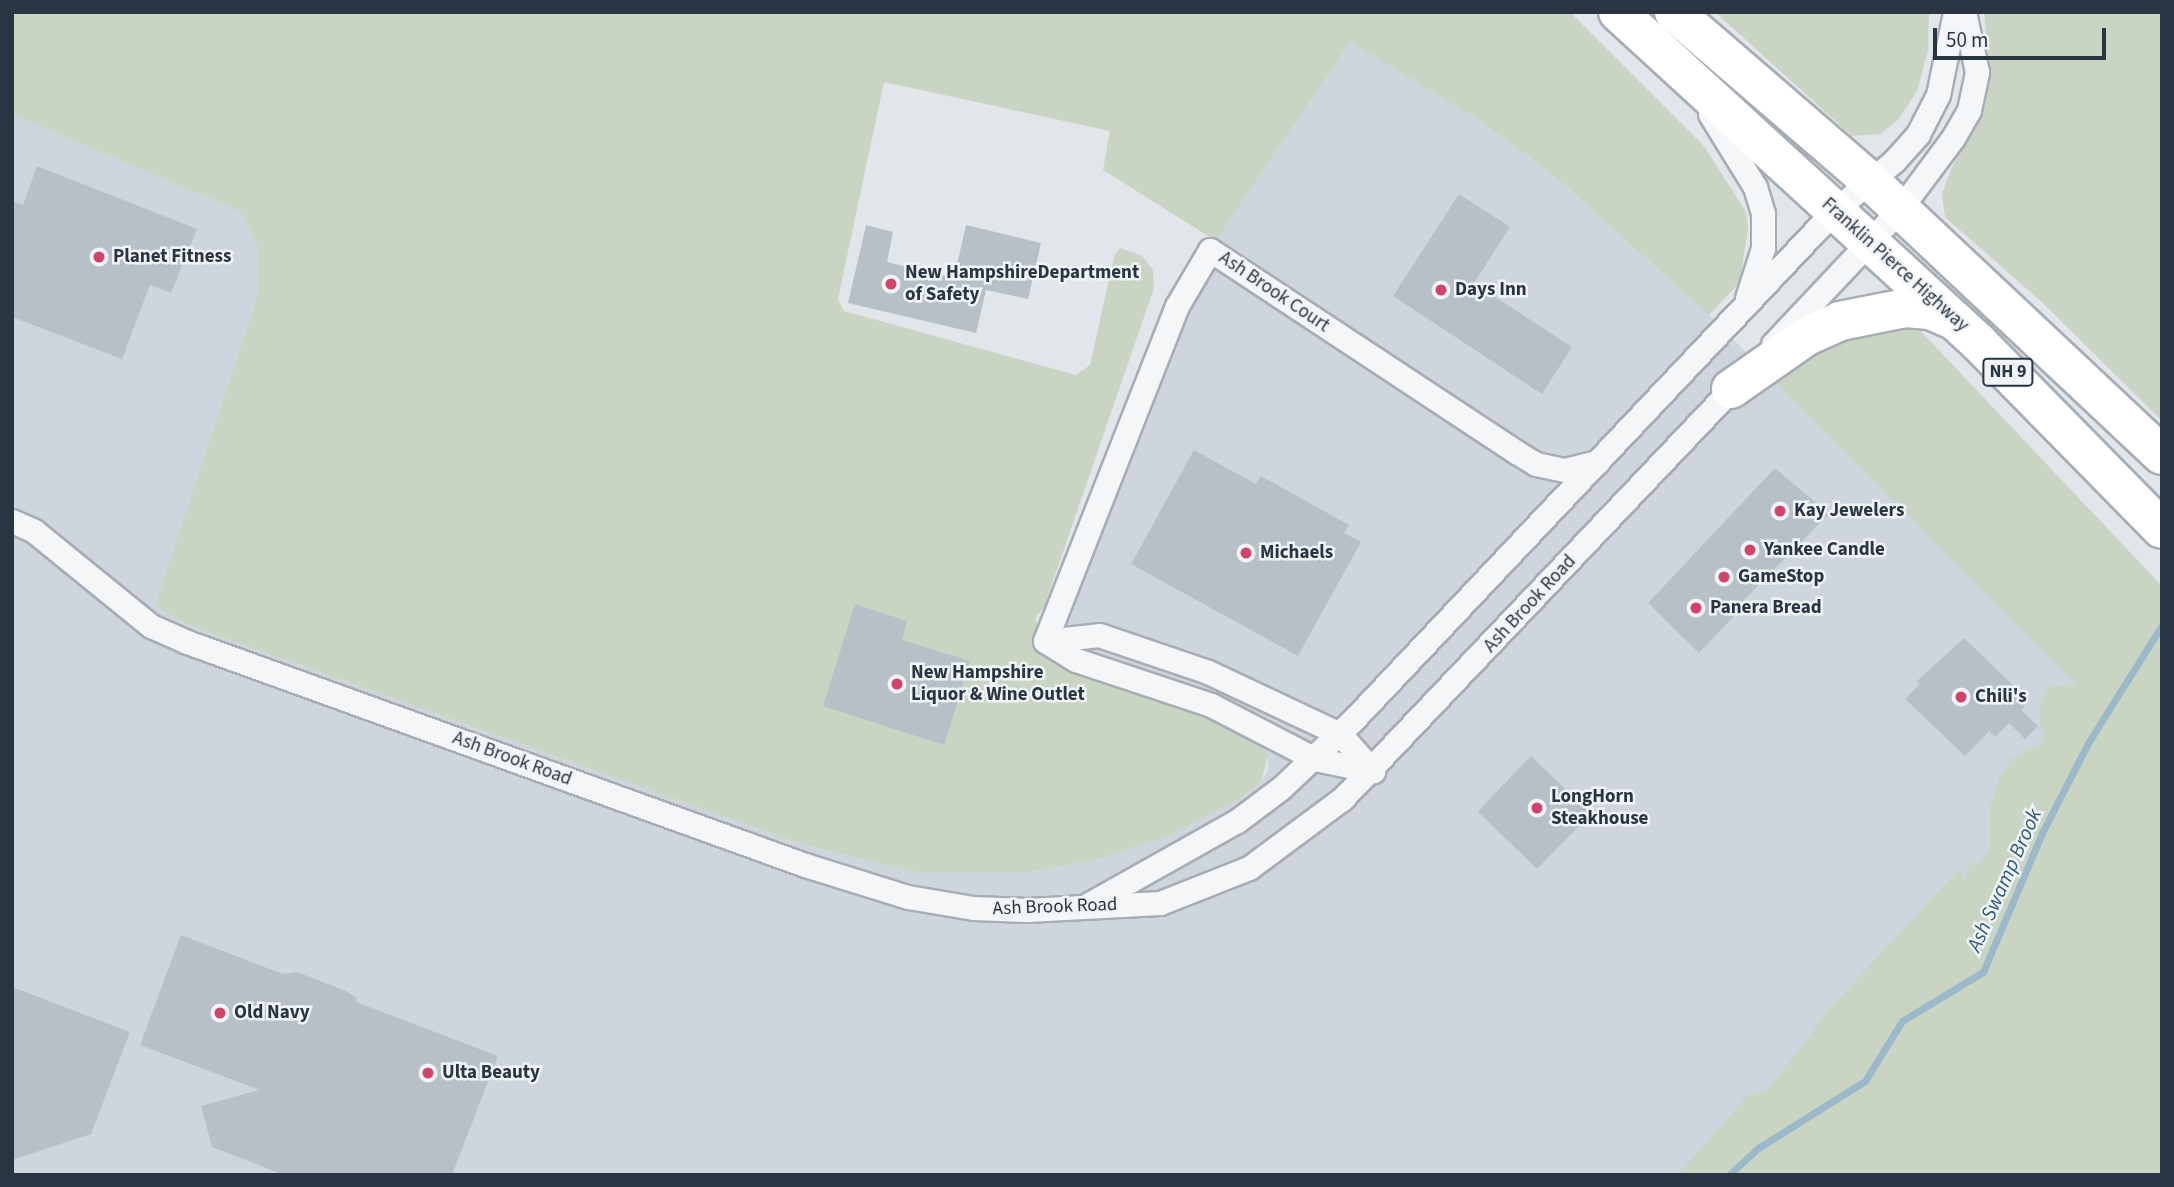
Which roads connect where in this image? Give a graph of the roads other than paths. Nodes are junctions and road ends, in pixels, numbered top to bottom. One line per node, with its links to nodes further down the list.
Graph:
1 (1618, 12): 5 (highway, Franklin Pierce Highway / NH 9)
2 (1674, 12): 6 (highway, NH 9)
3 (1955, 12): 6 (street)
4 (1964, 12): 7 (street, Ash Brook Road)
5 (1660, 51): 8 (highway, Franklin Pierce Highway / NH 9); 10 (street)
6 (1870, 181): 7 (highway, NH 9); 8 (street)
7 (1900, 209): 9 (street, Ash Brook Road); 13 (highway, NH 9)
8 (1835, 210): 9 (highway, Franklin Pierce Highway / NH 9); 10 (street)
9 (1870, 241): 11 (highway, Franklin Pierce Highway / NH 9); 12 (street, Ash Brook Road)
10 (1744, 307): 14 (street)
11 (1958, 322): 12 (highway); 15 (highway, Franklin Pierce Highway / NH 9)
12 (1731, 389): 20 (street, Ash Brook Road)
13 (2162, 455)
14 (1598, 462): 17 (street, Ash Brook Court); 18 (street)
15 (2152, 518)
16 (12, 521): 21 (street, Ash Brook Road)
17 (1045, 641): 18 (street); 19 (street)
18 (1339, 734): 19 (street); 20 (street)
19 (1315, 759): 20 (street); 21 (street)
20 (1373, 771): 21 (street, Ash Brook Road)
21 (1087, 906)

